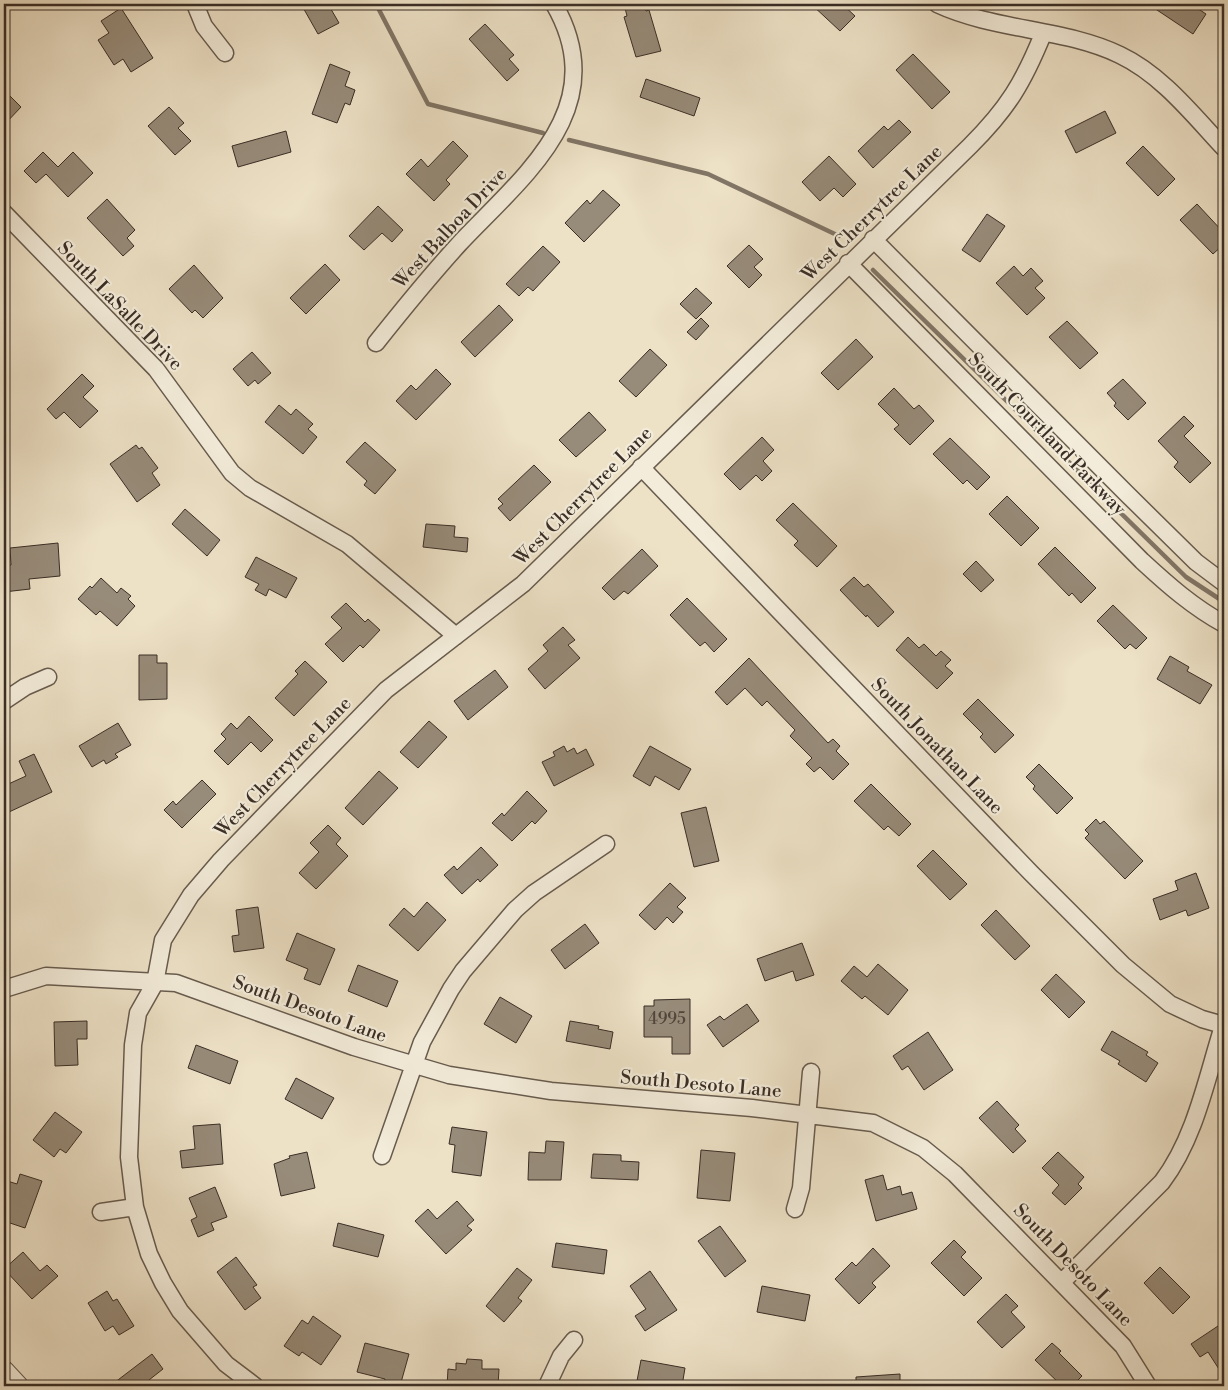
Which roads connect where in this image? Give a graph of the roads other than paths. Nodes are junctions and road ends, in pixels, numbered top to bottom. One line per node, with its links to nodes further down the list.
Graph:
1 (194, 4): 5 (street)
2 (554, 4): 10 (street, West Balboa Drive)
3 (937, 4): 4 (street)
4 (1043, 34): 6 (street); 8 (street, West Cherrytree Lane)
5 (224, 53)
6 (1224, 148)
7 (6, 220): 14 (street, South LaSalle Drive)
8 (873, 238): 9 (street, West Cherrytree Lane); 12 (street, South Courtland Parkway)
9 (848, 263): 11 (street, West Cherrytree Lane); 13 (street, South Courtland Parkway)
10 (376, 342)
11 (641, 467): 14 (street, West Cherrytree Lane); 20 (street, South Jonathan Lane)
12 (1224, 583)
13 (1224, 624)
14 (456, 636): 18 (street, West Cherrytree Lane)
15 (48, 677): 16 (street)
16 (4, 701)
17 (606, 844): 21 (street)
18 (155, 983): 19 (street, South Desoto Lane); 21 (street, South Desoto Lane); 25 (street, West Cherrytree Lane)
19 (4, 989)
20 (1224, 1024): 28 (street)
21 (415, 1065): 23 (street, South Desoto Lane); 24 (street)
22 (811, 1072): 23 (street)
23 (809, 1115): 26 (street); 28 (street, South Desoto Lane)
24 (382, 1156)
25 (135, 1207): 27 (street); 32 (street, West Cherrytree Lane)
26 (795, 1209)
27 (101, 1212)
28 (1062, 1282): 34 (street, South Desoto Lane)
29 (574, 1340): 33 (street)
30 (4, 1371): 31 (street)
31 (18, 1386)
32 (255, 1386)
33 (547, 1386)
34 (1148, 1386)

